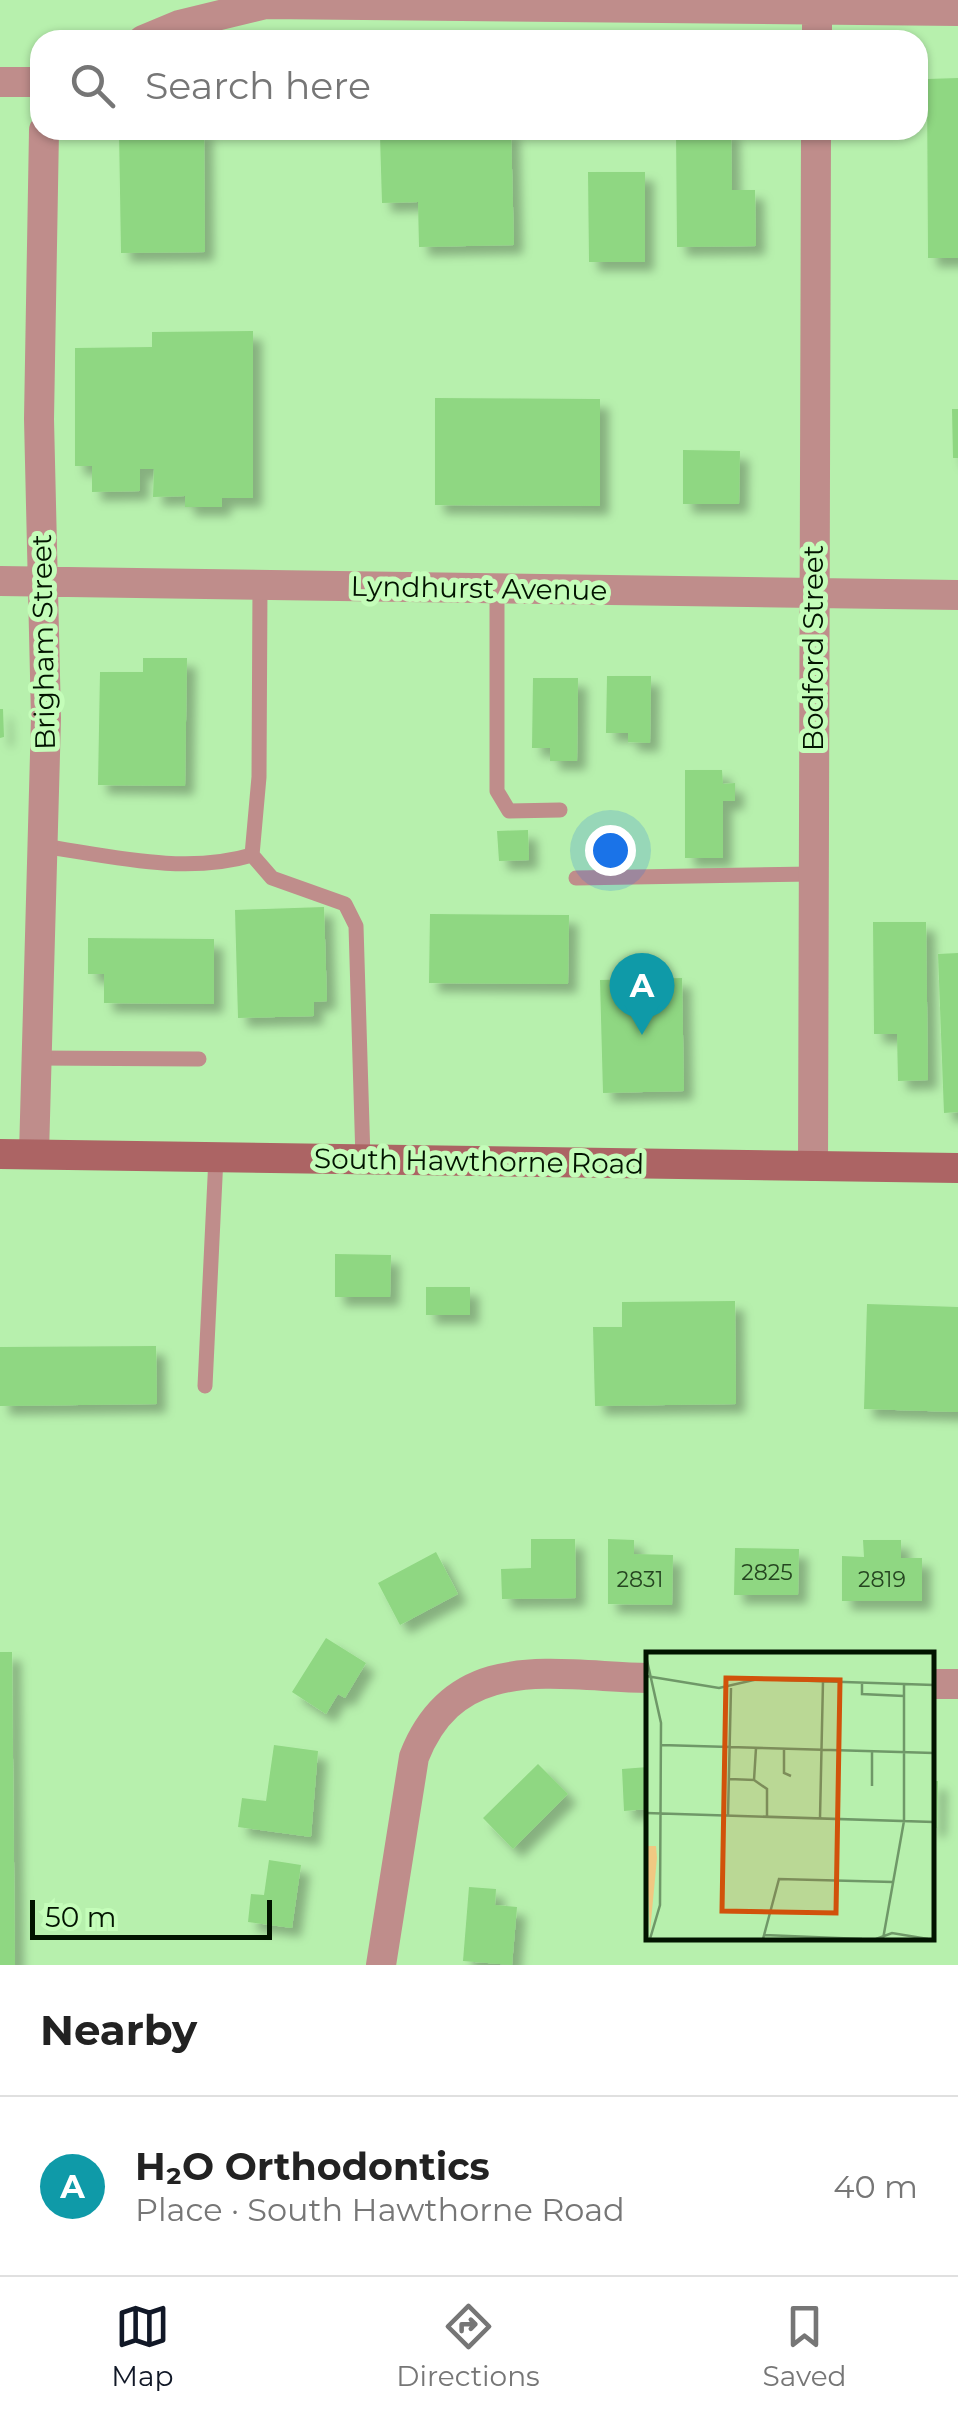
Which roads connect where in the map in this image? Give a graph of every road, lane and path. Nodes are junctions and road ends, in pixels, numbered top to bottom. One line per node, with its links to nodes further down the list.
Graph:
1 (817, 8): 2 (street); 3 (street); 4 (street)
2 (958, 10)
3 (168, 30)
4 (817, 30)
5 (0, 82): 6 (street)
6 (30, 82)
7 (44, 140): 10 (street, Brigham Street)
8 (816, 140): 13 (street, Bodford Street)
9 (0, 580): 10 (street, Lyndhurst Avenue)
10 (41, 581): 11 (street, Lyndhurst Avenue); 16 (street, Brigham Street)
11 (260, 585): 12 (street, Lyndhurst Avenue); 17 (lane)
12 (497, 588): 13 (street, Lyndhurst Avenue); 15 (lane)
13 (812, 594): 14 (street, Lyndhurst Avenue); 18 (street, Bodford Street)
14 (958, 595)
15 (560, 810)
16 (42, 846): 17 (lane); 20 (street, Brigham Street)
17 (252, 855): 25 (lane)
18 (812, 874): 19 (lane); 26 (street, Bodford Street)
19 (576, 878)
20 (36, 1058): 21 (lane); 23 (street, Brigham Street)
21 (199, 1059)
22 (0, 1154): 23 (main road, South Hawthorne Road)
23 (34, 1154): 24 (main road, South Hawthorne Road)
24 (216, 1157): 25 (main road, South Hawthorne Road); 28 (lane)
25 (363, 1159): 26 (main road, South Hawthorne Road)
26 (813, 1166): 27 (main road, South Hawthorne Road)
27 (958, 1168)
28 (205, 1386)
29 (646, 1678): 30 (street)
30 (381, 1965)

